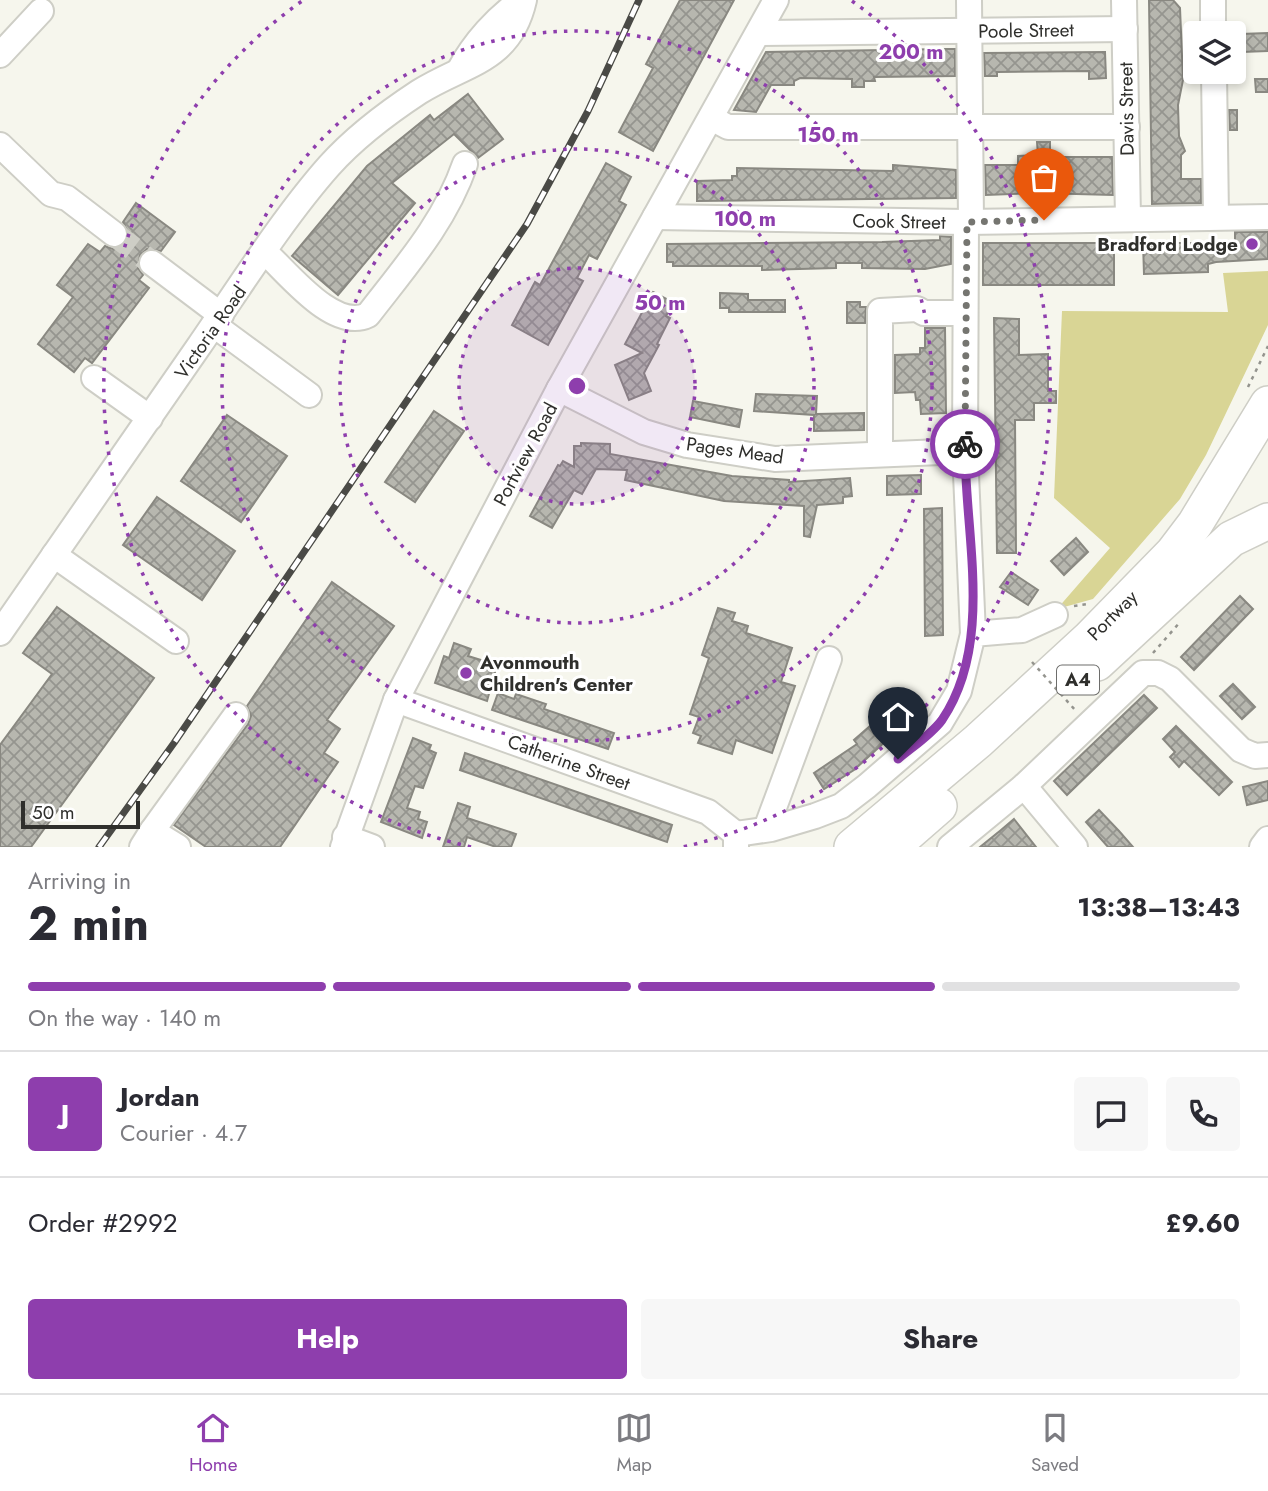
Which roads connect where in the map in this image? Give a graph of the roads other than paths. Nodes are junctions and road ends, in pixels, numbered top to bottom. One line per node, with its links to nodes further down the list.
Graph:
1 (523, 0): 24 (street, Victoria Road)
2 (776, 0): 10 (street, Portview Road)
3 (969, 0): 9 (street)
4 (1124, 0): 8 (street, Davis Street)
5 (1213, 0): 7 (street)
6 (41, 11): 11 (street)
7 (1213, 21)
8 (1125, 29): 9 (street, Poole Street); 15 (street, Davis Street)
9 (970, 31): 10 (street, Poole Street); 14 (street)
10 (759, 33): 13 (street, Portview Road)
11 (5, 40)
12 (1214, 84): 19 (street)
13 (711, 118): 14 (street); 18 (street, Portview Road)
14 (971, 127): 15 (street); 22 (street)
15 (1127, 127): 21 (street, Davis Street)
16 (0, 145): 23 (street)
17 (465, 164): 24 (street)
18 (655, 217): 22 (street, Cook Street); 29 (street, Portview Road)
19 (1216, 217): 20 (street, Cook Street); 21 (street, Cook Street)
20 (1268, 217)
21 (1128, 218): 22 (street, Cook Street)
22 (969, 222): 26 (street)
23 (114, 234)
24 (265, 252): 27 (street, Victoria Road)
25 (152, 263): 27 (street)
26 (965, 313): 33 (street); 34 (street)
27 (217, 320): 30 (street); 32 (street, Victoria Road)
28 (94, 378): 32 (street)
29 (559, 389): 34 (street, Pages Mead); 42 (street, Portview Road)
30 (309, 395)
31 (1268, 404): 53 (highway, Portway / A4)
32 (150, 418): 36 (street, Victoria Road)
33 (965, 451): 34 (street, Pages Mead); 39 (street)
34 (880, 453)
35 (1268, 521): 54 (highway, Portway / A4)
36 (54, 555): 38 (street, Victoria Road); 40 (street)
37 (1055, 615): 39 (street)
38 (0, 633)
39 (973, 634): 46 (street)
40 (176, 640)
41 (829, 659): 46 (street)
42 (396, 700): 49 (street, Catherine Street); 50 (street, Portview Road)
43 (236, 715): 47 (street)
44 (1268, 755): 45 (street)
45 (1024, 786): 55 (street); 56 (street)
46 (766, 829): 49 (street)
47 (147, 839): 51 (street)
48 (1268, 839): 57 (street)
49 (736, 840)
50 (344, 842): 52 (street)
51 (178, 847)
52 (372, 847)
53 (852, 847)
54 (892, 847)
55 (950, 847)
56 (1075, 847)
57 (1262, 847)

